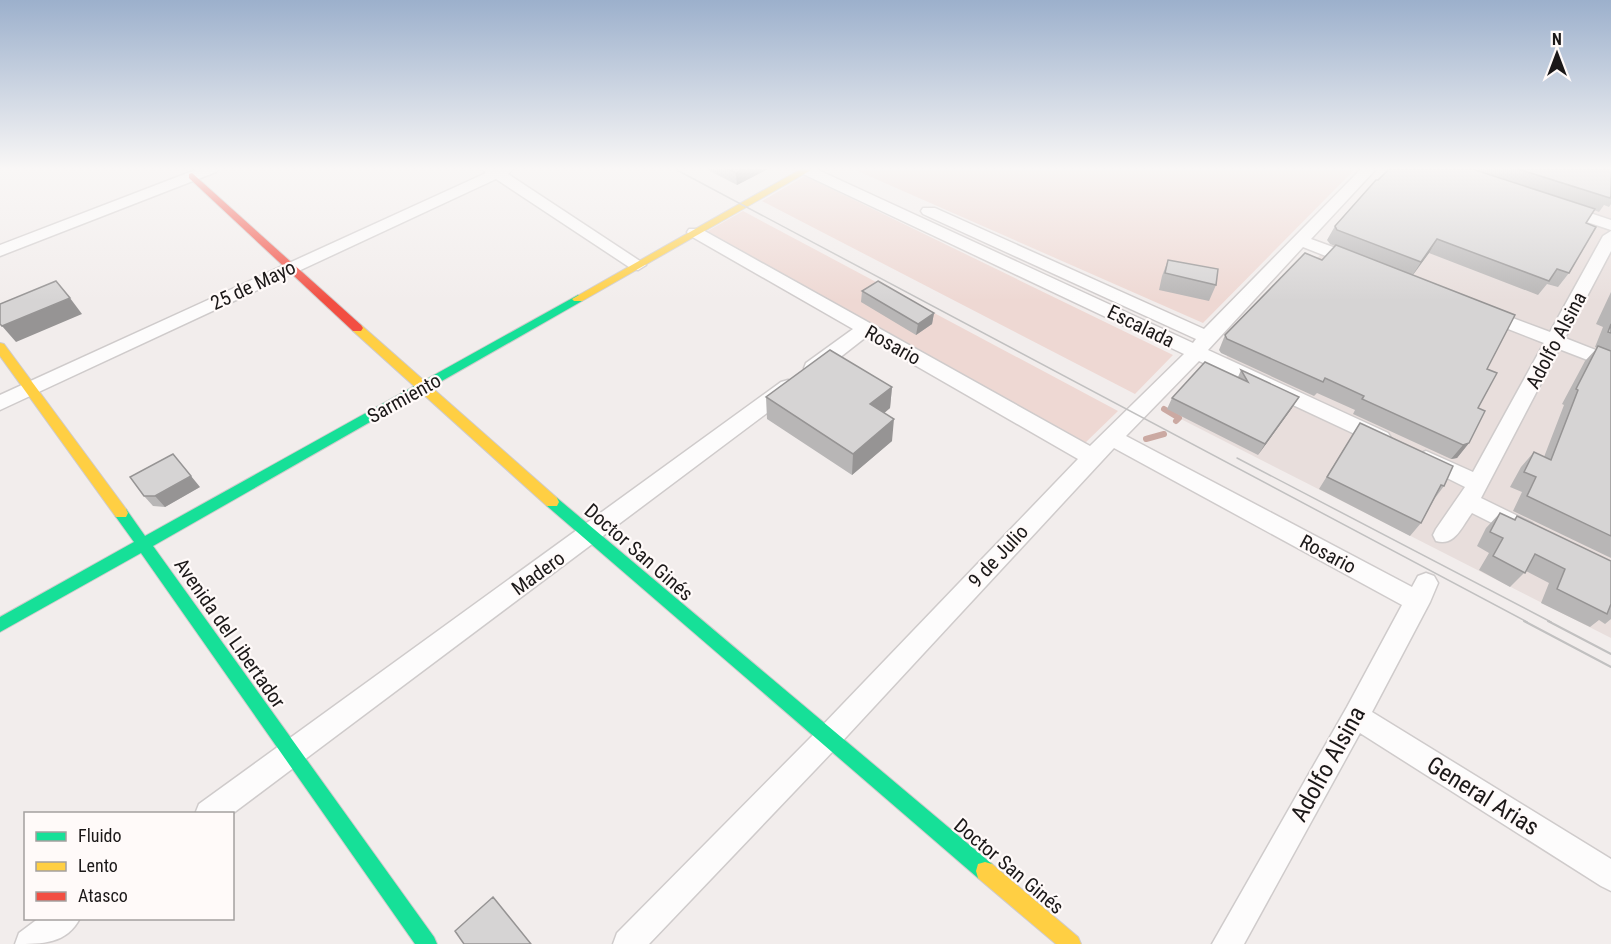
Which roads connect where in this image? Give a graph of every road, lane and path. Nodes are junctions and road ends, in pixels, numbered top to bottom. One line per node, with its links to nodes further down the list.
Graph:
1 (97, 213): 14 (street)
2 (232, 213): 16 (street, Doctor San Ginés)
3 (407, 213): 16 (street, 25 de Mayo)
4 (561, 213): 15 (street)
5 (728, 213): 11 (street, Sarmiento)
6 (904, 213): 21 (street, Escalada)
7 (928, 213): 21 (street, Escalada)
8 (1328, 213): 13 (street, 9 de Julio)
9 (1575, 213): 10 (street)
10 (1611, 225)
11 (695, 232): 15 (street, Sarmiento); 19 (street, Rosario)
12 (1611, 236): 20 (street, Adolfo Alsina)
13 (1302, 241): 17 (street); 21 (street, 9 de Julio)
14 (0, 251)
15 (638, 265): 25 (street, Sarmiento)
16 (291, 267): 24 (street, 25 de Mayo); 25 (street, Doctor San Ginés)
17 (1368, 267)
18 (1467, 306): 20 (street)
19 (866, 329): 28 (street, Rosario); 30 (street, Madero)
20 (1556, 341): 23 (street); 29 (street, Adolfo Alsina)
21 (1201, 345): 27 (street, 9 de Julio); 29 (street, Escalada)
22 (0, 347): 24 (street, Avenida del Libertador)
23 (1611, 363)
24 (33, 388): 26 (street, 25 de Mayo); 33 (street, Avenida del Libertador)
25 (422, 388): 30 (street, Doctor San Ginés); 33 (street, Sarmiento)
26 (0, 403)
27 (1111, 437): 28 (street, 9 de Julio); 34 (street, Rosario)
28 (1092, 457): 37 (street, 9 de Julio)
29 (1473, 492): 31 (street, Adolfo Alsina); 32 (street, Escalada)
30 (590, 535): 37 (street, Doctor San Ginés); 38 (street, Madero)
31 (1444, 535)
32 (1539, 536)
33 (143, 544): 35 (street, Sarmiento); 38 (street, Avenida del Libertador)
34 (1422, 592): 36 (street, Adolfo Alsina)
35 (0, 626)
36 (1356, 716): 40 (street, General Arias); 46 (street, Adolfo Alsina)
37 (827, 738): 44 (street, 9 de Julio); 45 (street, Doctor San Ginés)
38 (291, 753): 39 (street, Madero); 43 (street, Avenida del Libertador)
39 (210, 812)
40 (1611, 876)
41 (62, 920): 42 (street)
42 (30, 944)
43 (426, 944)
44 (628, 944)
45 (1071, 944)
46 (1227, 944)

